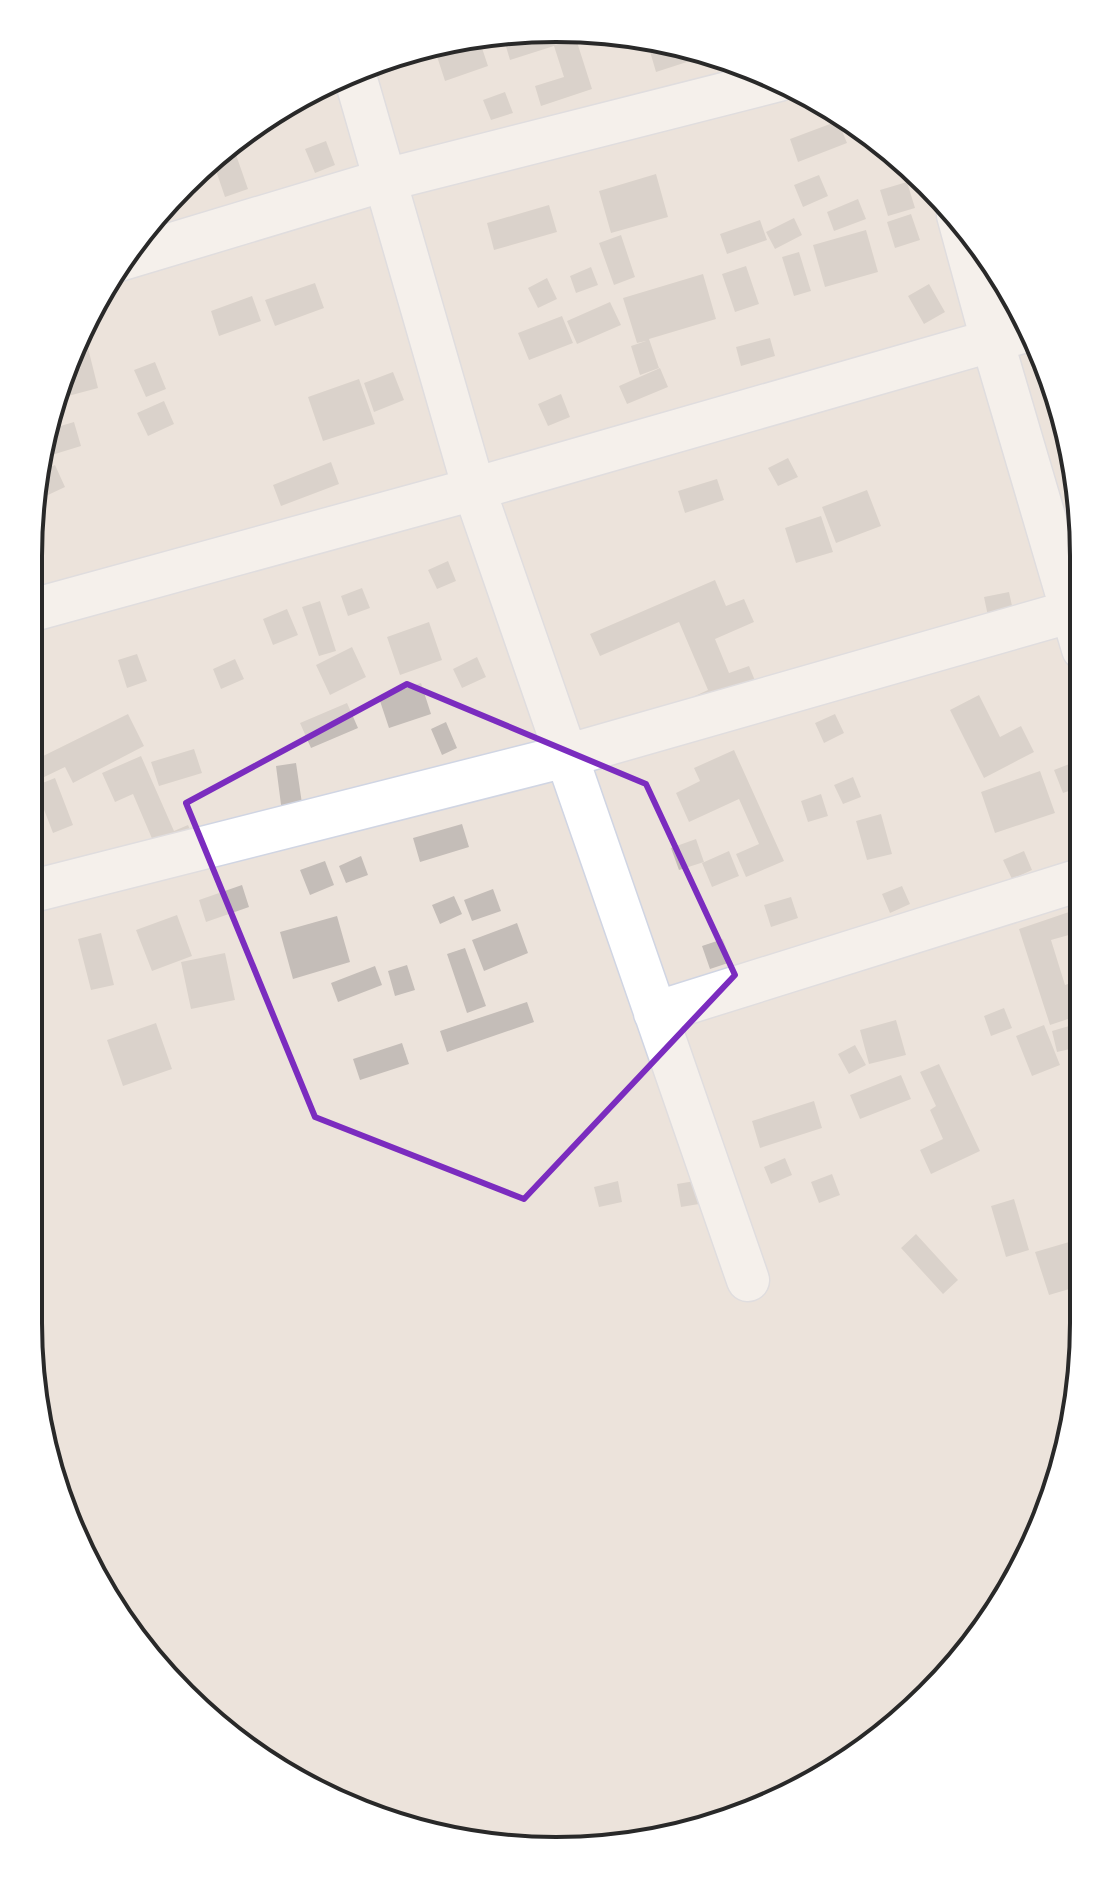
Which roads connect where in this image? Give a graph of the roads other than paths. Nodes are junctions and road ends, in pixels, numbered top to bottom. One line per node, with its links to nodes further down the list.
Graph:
1 (357, 82): 3 (street)
2 (761, 85): 3 (street)
3 (385, 180): 4 (street); 7 (street)
4 (141, 254)
5 (980, 266): 6 (street)
6 (1010, 335): 7 (street); 8 (street)
7 (474, 489): 9 (street); 11 (street)
8 (1070, 585)
9 (42, 607)
10 (1070, 625): 11 (street)
11 (566, 756): 13 (street); 14 (street)
12 (1070, 883): 14 (street)
13 (42, 889)
14 (655, 1013): 15 (street)
15 (748, 1280)

